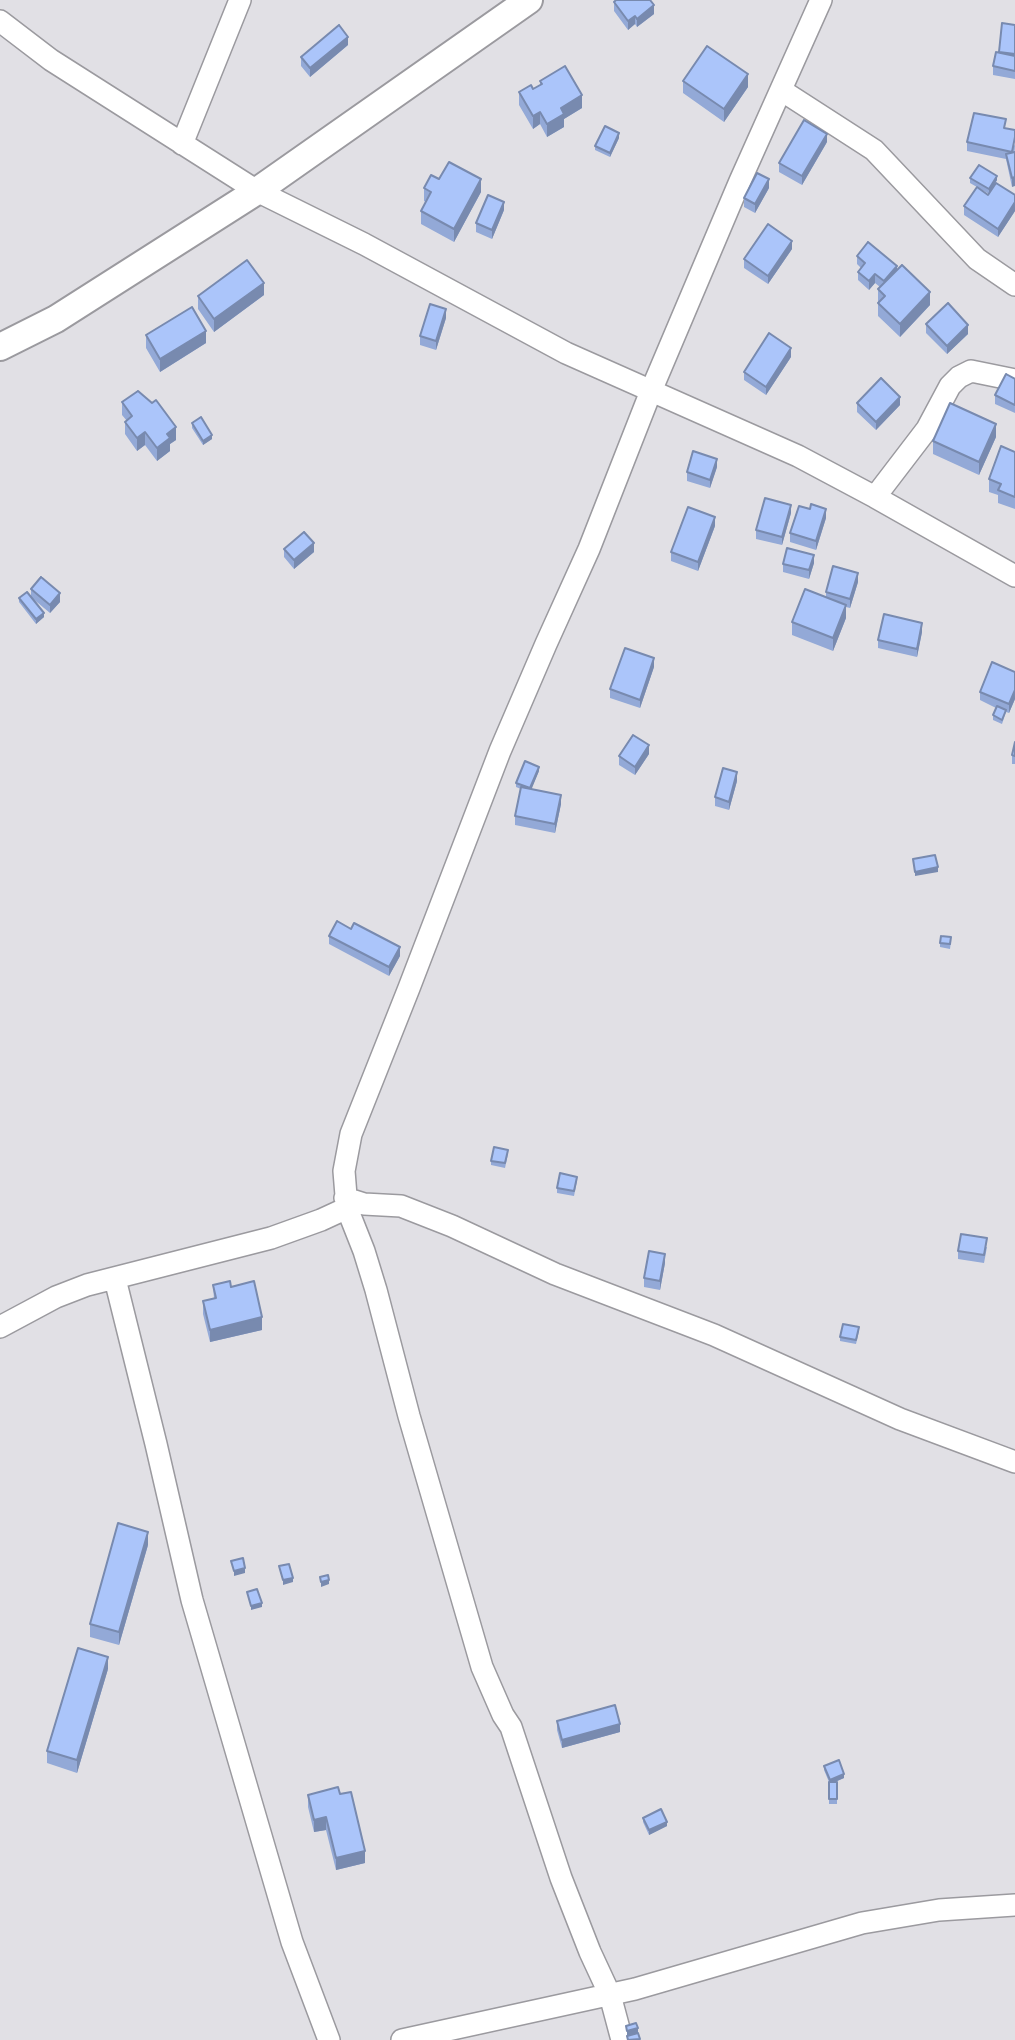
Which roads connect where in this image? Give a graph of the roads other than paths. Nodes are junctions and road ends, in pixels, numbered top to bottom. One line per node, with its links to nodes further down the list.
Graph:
1 (240, 0): 6 (street)
2 (529, 0): 7 (main road)
3 (821, 0): 5 (street)
4 (0, 21): 6 (street)
5 (782, 90): 8 (street); 11 (street)
6 (182, 144): 7 (street)
7 (257, 191): 9 (main road); 11 (street)
8 (1015, 285)
9 (0, 347)
10 (1015, 380): 12 (street)
11 (651, 391): 12 (street); 14 (street)
12 (875, 497): 13 (street)
13 (1015, 576)
14 (346, 1203): 15 (street); 17 (street); 19 (street)
15 (115, 1279): 16 (street); 20 (street)
16 (0, 1327)
17 (1015, 1462)
18 (1015, 1905): 19 (street)
19 (610, 1995): 21 (street); 22 (street)
20 (329, 2040)
21 (402, 2040)
22 (622, 2040)

